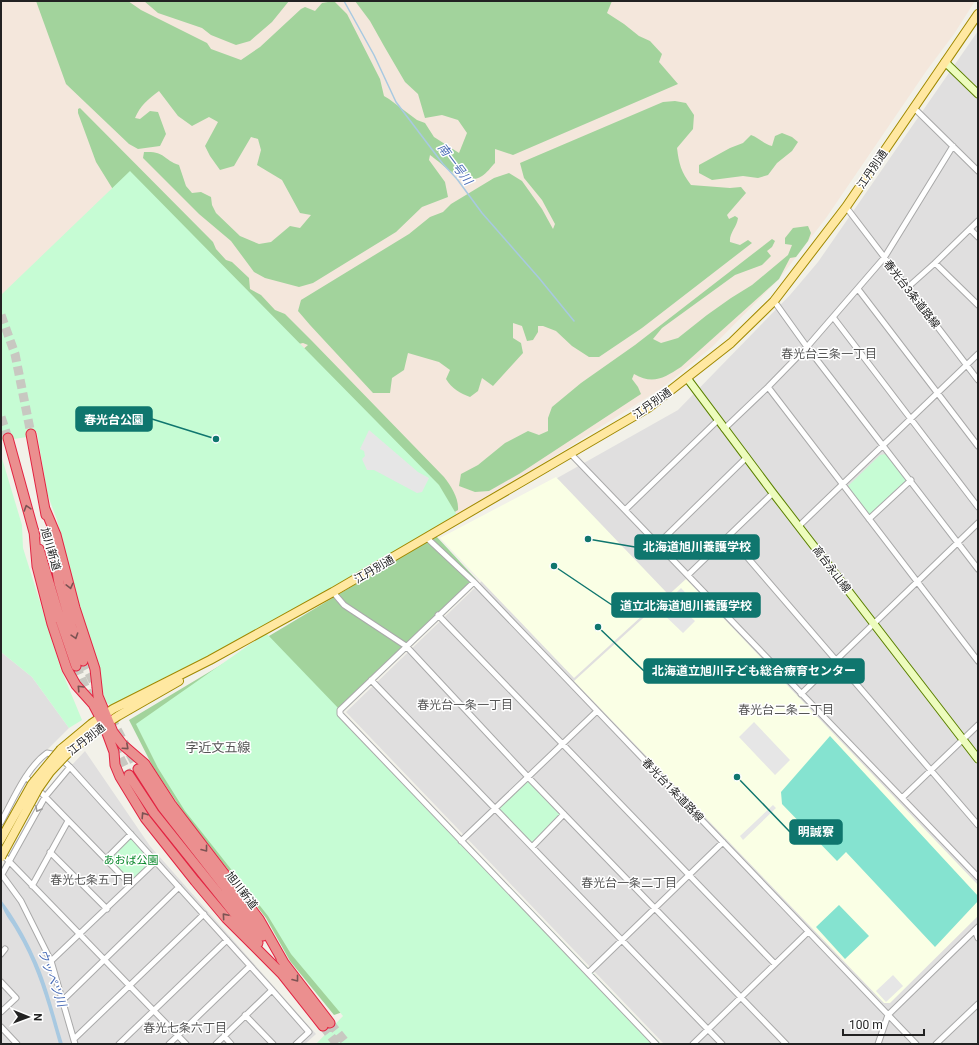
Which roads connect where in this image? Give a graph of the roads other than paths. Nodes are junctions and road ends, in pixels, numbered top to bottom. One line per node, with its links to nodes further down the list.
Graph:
1 (978, 14): 2 (main road, 江丹別通)
2 (976, 24): 3 (main road, 江丹別通)
3 (945, 62): 4 (street); 5 (main road, 江丹別通)
4 (978, 94)
5 (913, 107): 6 (street); 8 (main road, 江丹別通)
6 (953, 146): 7 (street); 12 (street)
7 (978, 171)
8 (846, 207): 12 (street, 春光台3条道路線); 16 (main road, 江丹別通)
9 (978, 221): 10 (street)
10 (970, 229): 11 (street); 13 (street)
11 (978, 237)
12 (884, 258): 14 (street, 春光台3条道路線); 15 (street)
13 (935, 263): 14 (street); 17 (street)
14 (907, 288): 21 (street, 春光台3条道路線)
15 (858, 289): 18 (street); 25 (street)
16 (774, 301): 19 (street); 22 (main road, 江丹別通)
17 (978, 304)
18 (833, 317): 19 (street); 26 (street)
19 (807, 347): 24 (street); 31 (street)
20 (978, 354): 21 (street)
21 (967, 365): 23 (street, 春光台3条道路線); 25 (street)
22 (687, 378): 27 (street, 高台永山線); 33 (main road, 江丹別通)
23 (978, 380)
24 (768, 388): 28 (street); 36 (street)
25 (937, 393): 26 (street); 32 (street)
26 (910, 419): 31 (street); 38 (street)
27 (718, 420): 28 (street, 高台永山線); 40 (street)
28 (724, 429): 34 (street, 高台永山線)
29 (31, 434): 39 (highway, 旭川新道)
30 (8, 438): 44 (highway, 旭川新道, one-way to 30)
31 (884, 446): 35 (street); 36 (street)
32 (978, 446)
33 (571, 454): 40 (street); 46 (main road, 江丹別通)
34 (746, 457): 37 (street, 高台永山線); 48 (street)
35 (911, 480): 41 (street); 47 (street)
36 (842, 485): 41 (street); 43 (street)
37 (773, 492): 43 (street, 高台永山線); 45 (street)
38 (978, 507)
39 (45, 509): 44 (highway, 旭川新道, one-way to 44); 62 (highway, one-way to 62)
40 (625, 510): 48 (street)
41 (869, 519): 52 (street)
42 (978, 524): 47 (street)
43 (799, 526): 55 (street, 高台永山線)
44 (34, 531): 62 (highway, one-way to 44)
45 (729, 536): 50 (street); 57 (street)
46 (427, 538): 51 (street, 春光台1条道路線); 53 (main road, 江丹別通)
47 (958, 543): 49 (street); 52 (street)
48 (658, 544): 50 (street)
49 (978, 569)
50 (688, 575): 60 (street)
51 (474, 582): 54 (street); 61 (street, 春光台1条道路線)
52 (917, 582): 55 (street); 58 (street)
53 (333, 592): 56 (street); 62 (main road, 江丹別通)
54 (438, 615): 56 (street); 65 (street)
55 (874, 624): 57 (street); 64 (street, 高台永山線)
56 (406, 646): 59 (street); 73 (street)
57 (836, 660): 60 (street); 70 (street)
58 (978, 661)
59 (371, 680): 76 (street); 83 (street)
60 (801, 694): 75 (street)
61 (597, 711): 65 (street); 84 (street, 春光台1条道路線)
62 (105, 720): 66 (main road, 江丹別通); 111 (highway, one-way to 111); 115 (highway, one-way to 62)
63 (978, 725): 64 (street)
64 (963, 740): 67 (street, 高台永山線); 70 (street)
65 (563, 744): 73 (street); 93 (street)
66 (63, 752): 82 (main road, 江丹別通, bridge); 88 (main road, 江丹別通, bridge)
67 (978, 759)
68 (70, 767): 72 (street); 74 (street); 81 (street)
69 (138, 769): 111 (highway, 旭川新道)
70 (931, 770): 75 (street); 80 (street)
71 (129, 775): 115 (highway, 旭川新道)
72 (26, 777): 74 (street); 79 (street)
73 (528, 777): 76 (street); 77 (street)
74 (46, 797): 78 (street); 90 (street, one-way to 90)
75 (902, 798): 94 (street)
76 (495, 809): 83 (street); 85 (street)
77 (564, 814): 85 (street); 98 (street)
78 (68, 821): 86 (street); 89 (street)
79 (1, 822)
80 (978, 825)
81 (130, 834): 89 (street); 91 (street)
82 (1, 839)
83 (461, 841): 114 (street)
84 (723, 842): 93 (street); 102 (street, 春光台1条道路線)
85 (532, 847): 106 (street)
86 (50, 852): 96 (street); 99 (street)
87 (1, 853): 90 (street)
88 (1, 857)
89 (106, 859): 95 (street)
90 (9, 861): 92 (street); 96 (street)
91 (156, 861): 95 (street); 97 (street)
92 (1, 875): 109 (street)
93 (689, 875): 98 (street); 112 (street)
94 (978, 877)
95 (131, 885): 99 (street)
96 (32, 886): 103 (street)
97 (180, 887): 100 (street); 110 (street)
98 (655, 908): 106 (street); 119 (street)
99 (106, 909): 103 (street)
100 (204, 914): 105 (street); 117 (street)
101 (976, 929): 104 (street); 125 (street)
102 (808, 932): 112 (street); 125 (street, 春光台1条道路線)
103 (80, 934): 109 (street); 110 (street)
104 (978, 938)
105 (227, 940): 113 (street); 122 (street)
106 (621, 940): 114 (street); 127 (street)
107 (5, 949): 108 (street)
108 (1, 954)
109 (51, 961): 120 (street)
110 (105, 961): 117 (street); 120 (street)
111 (284, 963): 115 (highway, 旭川新道, one-way to 115)
112 (775, 964): 119 (street)
113 (250, 966): 118 (street); 128 (street)
114 (588, 973): 139 (street)
115 (282, 974)
116 (1, 982): 123 (street)
117 (129, 986): 122 (street); 130 (street)
118 (272, 990): 124 (street); 138 (street)
119 (741, 998): 127 (street); 142 (street)
120 (63, 1000): 130 (street)
121 (978, 1004): 145 (street)
122 (153, 1011): 128 (street); 132 (street)
123 (1, 1012)
124 (245, 1015): 129 (street); 137 (street)
125 (888, 1015): 143 (street); 144 (street, 春光台1条道路線)
126 (1, 1027): 131 (street)
127 (708, 1029): 140 (street); 141 (street)
128 (178, 1036): 133 (street); 134 (street)
129 (224, 1036): 135 (street); 136 (street)
130 (75, 1042)
131 (17, 1044)
132 (118, 1044)
133 (169, 1044)
134 (186, 1044)
135 (216, 1044)
136 (231, 1044)
137 (273, 1044)
138 (296, 1044)
139 (656, 1044)
140 (693, 1044)
141 (722, 1044)
142 (786, 1044)
143 (878, 1044)
144 (916, 1044)
145 (936, 1044)

